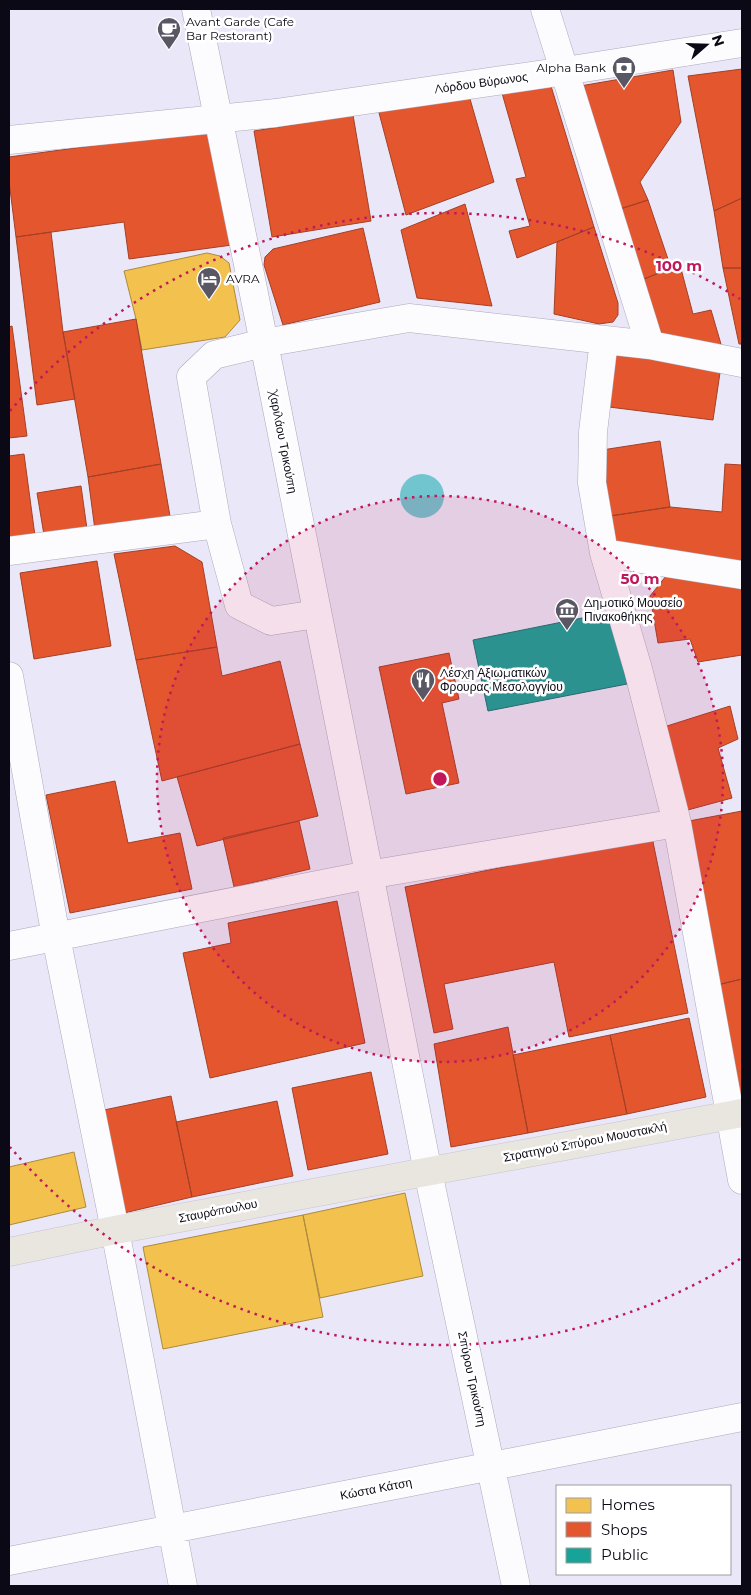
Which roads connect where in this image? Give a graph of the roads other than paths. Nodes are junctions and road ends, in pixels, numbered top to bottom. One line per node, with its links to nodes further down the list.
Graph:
1 (196, 9): 5 (street, Χαριλάου Τρικούπη)
2 (545, 9): 4 (street)
3 (742, 43): 4 (street, Λόρδου Βύρωνος)
4 (565, 71): 5 (street, Λόρδου Βύρωνος); 9 (street)
5 (219, 120): 6 (street, Λόρδου Βύρωνος); 8 (street, Χαριλάου Τρικούπη)
6 (9, 140)
7 (604, 340): 8 (street); 9 (street); 13 (street)
8 (264, 343): 11 (street); 15 (street, Χαριλάου Τρικούπη)
9 (650, 345): 10 (street)
10 (742, 363)
11 (217, 524): 12 (street); 15 (street)
12 (9, 551)
13 (604, 553): 14 (street); 17 (street)
14 (742, 575)
15 (317, 614): 18 (street, Χαριλάου Τρικούπη)
16 (9, 676): 19 (street)
17 (677, 823): 18 (street); 21 (street)
18 (368, 875): 19 (street); 22 (street, Σπύρου Τρικούπη)
19 (56, 936): 20 (street); 24 (street)
20 (9, 946)
21 (737, 1114): 22 (main road, Στρατηγού Σπύρου Μουστακλή); 23 (street)
22 (428, 1172): 24 (main road, Σταυρόπουλου); 27 (street, Σπύρου Τρικούπη)
23 (742, 1180)
24 (115, 1230): 25 (main road, Σταυρόπουλου); 28 (street)
25 (9, 1252)
26 (742, 1417): 27 (street, Κώστα Κάτση)
27 (491, 1467): 28 (street, Κώστα Κάτση); 31 (street, Σπύρου Τρικούπη)
28 (171, 1529): 29 (street, Κώστα Κάτση); 30 (street)
29 (9, 1561)
30 (183, 1586)
31 (516, 1586)

